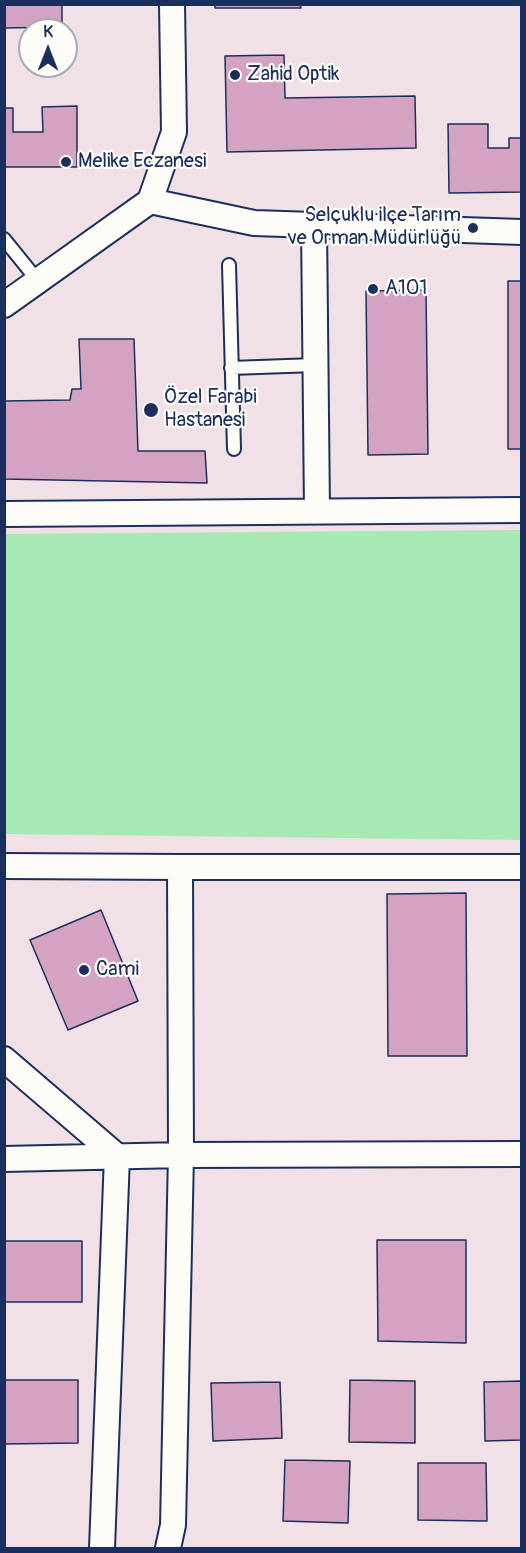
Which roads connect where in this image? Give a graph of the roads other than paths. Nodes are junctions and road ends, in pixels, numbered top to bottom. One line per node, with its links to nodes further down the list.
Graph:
1 (172, 4): 2 (street)
2 (150, 201): 3 (street); 7 (street)
3 (314, 225): 4 (street); 9 (street)
4 (522, 232)
5 (4, 239): 7 (lane)
6 (229, 265): 10 (lane)
7 (38, 281): 8 (street)
8 (4, 305)
9 (315, 365): 10 (lane); 13 (street)
10 (231, 368): 11 (lane)
11 (234, 449)
12 (522, 510): 13 (street)
13 (317, 511): 14 (street)
14 (4, 514)
15 (4, 866): 16 (street)
16 (180, 867): 17 (street); 20 (street)
17 (522, 867)
18 (4, 1059): 21 (street)
19 (522, 1154): 20 (street)
20 (181, 1155): 21 (street); 24 (street)
21 (117, 1156): 22 (street); 23 (street)
22 (4, 1158)
23 (102, 1548)
24 (168, 1548)

